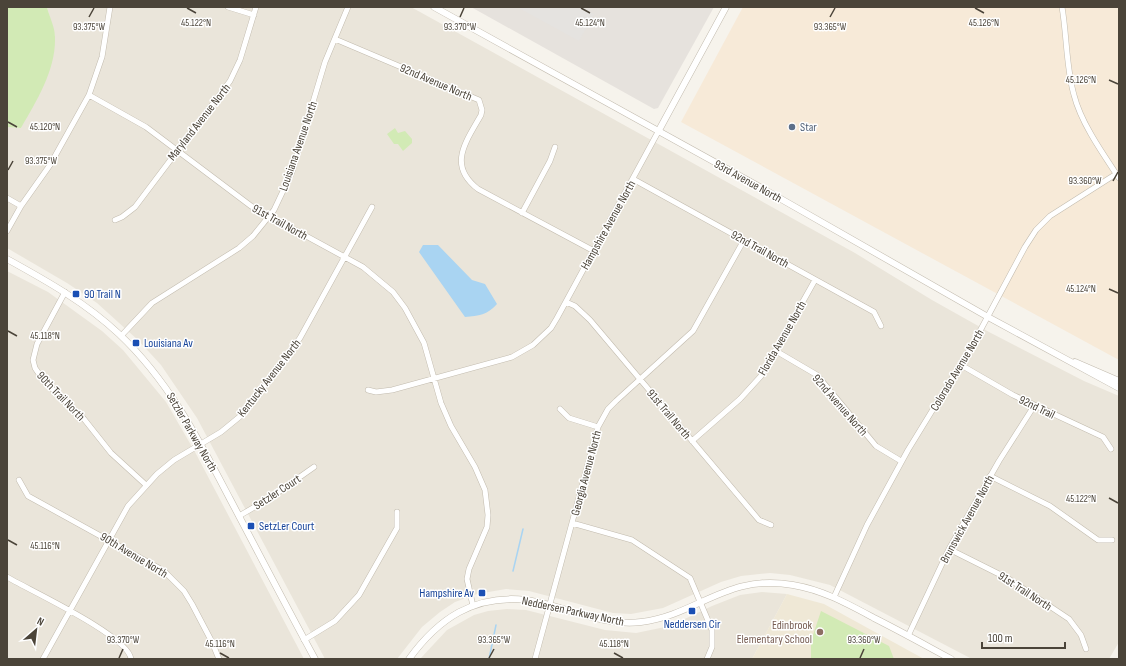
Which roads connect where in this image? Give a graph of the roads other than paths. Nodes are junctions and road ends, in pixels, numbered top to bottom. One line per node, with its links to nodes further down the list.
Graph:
1 (110, 7): 10 (street)
2 (228, 7): 8 (street)
3 (256, 7): 8 (street, Maryland Avenue North)
4 (348, 7): 9 (street, Louisiana Avenue North)
5 (434, 7): 11 (street, 93rd Avenue North)
6 (726, 7): 11 (street, Hampshire Avenue North)
7 (1062, 7): 14 (street)
8 (254, 15): 13 (street, Maryland Avenue North)
9 (335, 39): 19 (street, 92nd Avenue North); 20 (street, Louisiana Avenue North)
10 (89, 95): 13 (street, 91st Trail North); 17 (street)
11 (658, 132): 15 (street, Hampshire Avenue North); 30 (street, 93rd Avenue North)
12 (555, 147): 19 (street)
13 (177, 150): 20 (street, 91st Trail North); 21 (street, Maryland Avenue North)
14 (1118, 176): 30 (street, Colorado Avenue North)
15 (633, 179): 23 (street, 92nd Trail North); 24 (street, Hampshire Avenue North)
16 (7, 198): 17 (street)
17 (21, 206): 22 (street)
18 (372, 208): 25 (street, Kentucky Avenue North)
19 (522, 213): 24 (street, 92nd Avenue North)
20 (270, 216): 25 (street, 91st Trail North); 32 (street, Louisiana Avenue North)
21 (115, 220)
22 (7, 231)
23 (744, 240): 27 (street, 92nd Trail North); 37 (street, Georgia Avenue North)
24 (594, 251): 29 (street, Hampshire Avenue North)
25 (345, 258): 36 (street, 91st Trail North); 45 (street, Kentucky Avenue North)
26 (7, 259): 28 (street, Setzler Parkway North)
27 (815, 280): 31 (street, 92nd Trail North); 33 (street, Florida Avenue North)
28 (65, 292): 32 (street, Setzler Parkway North); 51 (street, 90th Trail North)
29 (566, 302): 36 (street, Hampshire Avenue North); 37 (street, 91st Trail North)
30 (988, 317): 34 (street, 93rd Avenue North); 35 (street, Colorado Avenue North)
31 (881, 326)
32 (121, 336): 45 (street, Setzler Parkway North)
33 (776, 351): 44 (street, Florida Avenue North); 47 (street, 92nd Avenue North)
34 (1061, 357): 38 (street, 93rd Avenue North); 39 (street, 93rd Avenue North)
35 (961, 365): 41 (street, 92nd Trail); 47 (street, Colorado Avenue North)
36 (434, 378): 40 (street, Hampshire Avenue North); 63 (street)
37 (640, 380): 43 (street, Georgia Avenue North); 44 (street, 91st Trail North)
38 (1119, 381)
39 (1119, 388)
40 (368, 390)
41 (1034, 406): 46 (street, 92nd Trail); 49 (street, Brunswick Avenue North)
42 (560, 409): 43 (street)
43 (598, 427): 54 (street, Georgia Avenue North)
44 (692, 441): 55 (street, 91st Trail North)
45 (201, 444): 51 (street, Kentucky Avenue North); 53 (street, Setzler Parkway North)
46 (1111, 449)
47 (902, 461): 60 (street, Colorado Avenue North)
48 (314, 467): 53 (street, Setzler Court)
49 (990, 476): 57 (street); 58 (street, Brunswick Avenue North)
50 (19, 480): 56 (street, 90th Avenue North)
51 (146, 485): 56 (street, Kentucky Avenue North)
52 (397, 512): 66 (street)
53 (239, 516): 66 (street, Setzler Parkway North)
54 (572, 523): 61 (street); 62 (street, Georgia Avenue North)
55 (771, 525)
56 (108, 539): 64 (street, Kentucky Avenue North); 70 (street, 90th Avenue North)
57 (1112, 540)
58 (949, 549): 65 (street, Brunswick Avenue North); 67 (street, 91st Trail North)
59 (7, 578): 64 (street)
60 (834, 597): 61 (street, Neddersen Parkway North); 65 (street, Neddersen Parkway North)
61 (701, 601): 62 (street, Neddersen Parkway North); 74 (street)
62 (550, 605): 63 (street, Neddersen Parkway North); 73 (street, Georgia Avenue North)
63 (473, 606): 72 (street, Neddersen Parkway North)
64 (70, 611): 68 (street, Kentucky Avenue North); 69 (street)
65 (908, 636): 75 (street, Neddersen Parkway North)
66 (304, 640): 71 (street, Setzler Parkway North)
67 (1086, 649)
68 (43, 659)
69 (131, 659)
70 (219, 659)
71 (314, 659)
72 (409, 659)
73 (536, 659)
74 (707, 659)
75 (951, 659)

